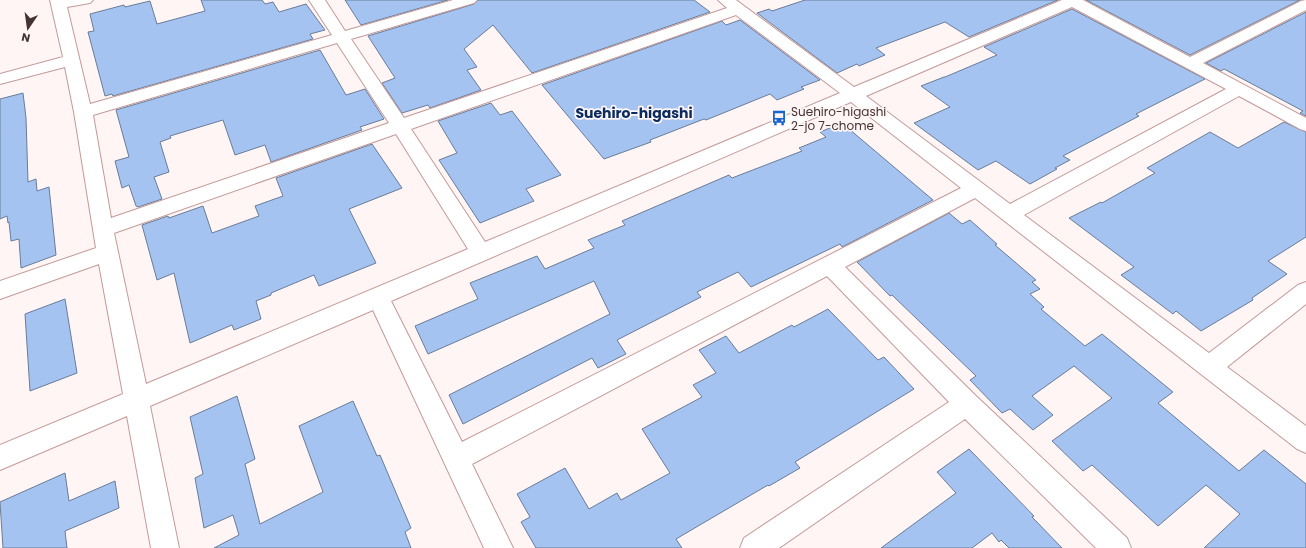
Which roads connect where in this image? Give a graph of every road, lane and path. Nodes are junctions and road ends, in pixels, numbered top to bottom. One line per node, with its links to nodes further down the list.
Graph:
1 (85, 0): 5 (street)
2 (317, 0): 8 (street)
3 (470, 0): 8 (street)
4 (1074, 0): 10 (street); 13 (street)
5 (59, 2): 9 (street)
6 (736, 4): 13 (street); 16 (street)
7 (1306, 4): 10 (street)
8 (342, 38): 14 (street); 16 (street)
9 (71, 60): 11 (street); 14 (street)
10 (1190, 63): 12 (street)
11 (0, 79)
12 (1240, 89): 15 (street); 18 (street)
13 (853, 95): 17 (street); 21 (street)
14 (83, 112): 19 (street)
15 (1306, 124)
16 (400, 126): 19 (street); 21 (street)
17 (976, 189): 18 (street); 22 (street)
18 (1009, 214): 26 (street)
19 (103, 229): 20 (street)
20 (108, 252): 23 (street); 27 (street)
21 (481, 253): 25 (street)
22 (829, 265): 28 (street); 31 (street)
23 (0, 290)
24 (1306, 291): 26 (street)
25 (378, 297): 27 (street); 31 (street)
26 (1209, 367): 29 (street)
27 (136, 400): 30 (street); 32 (street)
28 (967, 404): 34 (street); 35 (street)
29 (1306, 441)
30 (0, 458)
31 (455, 459): 33 (street)
32 (165, 548)
33 (499, 548)
34 (754, 548)
35 (1117, 548)

